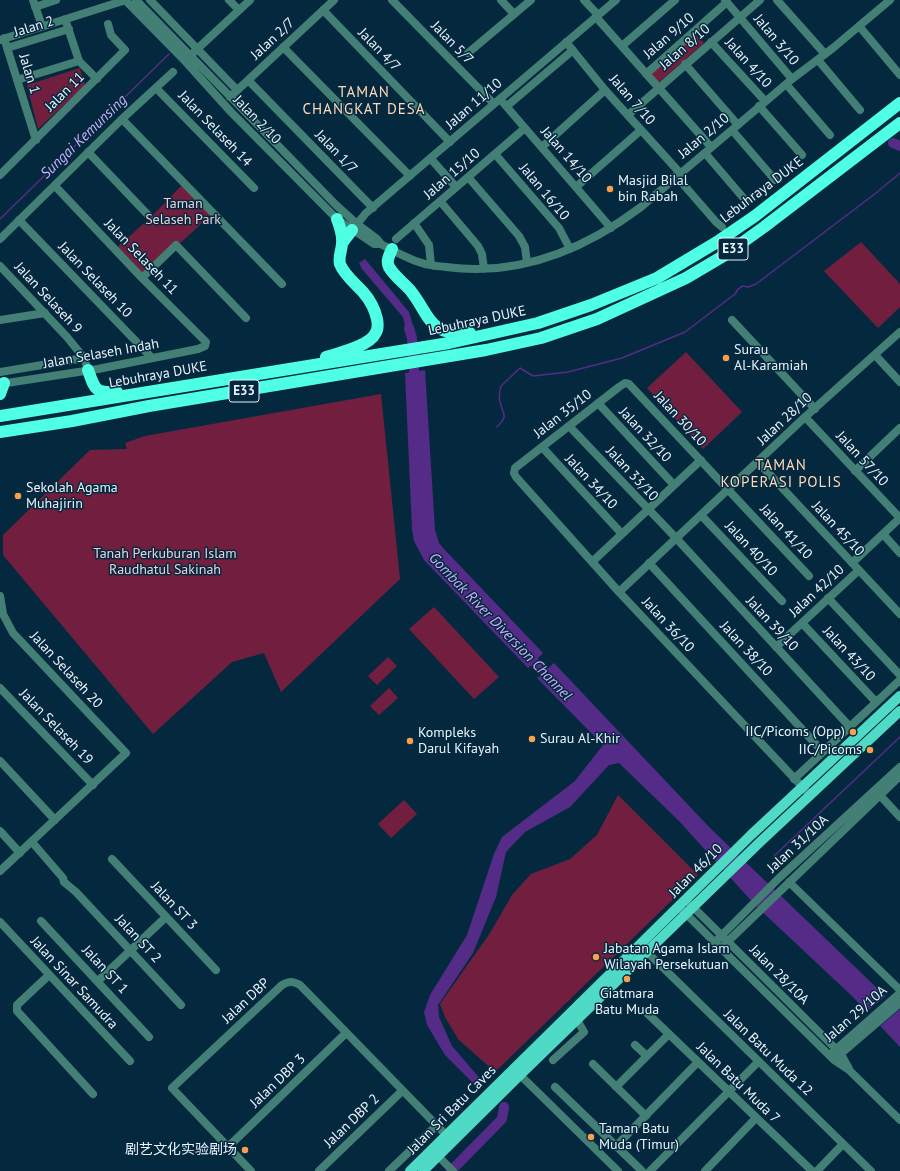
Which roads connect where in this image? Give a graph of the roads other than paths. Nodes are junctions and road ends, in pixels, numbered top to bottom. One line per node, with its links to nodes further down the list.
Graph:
1 (56, 0): 18 (street)
2 (125, 0): 24 (street); 39 (street, Jalan 2/10)
3 (136, 0): 39 (street, Jalan 2/10)
4 (150, 0): 35 (street)
5 (229, 0): 19 (street)
6 (250, 0): 19 (street)
7 (334, 0): 20 (street, Jalan 2/7)
8 (392, 0): 54 (street, Jalan 5/7)
9 (501, 0): 21 (street)
10 (531, 0): 21 (street)
11 (584, 0): 22 (street)
12 (616, 0): 22 (street, Jalan 11/10)
13 (675, 0): 32 (street)
14 (760, 0): 23 (street, Jalan 8/10)
15 (777, 0): 38 (street)
16 (890, 0): 27 (street, Jalan 2/10)
17 (726, 1): 23 (street, Jalan 3/10); 43 (street, Jalan 9/10)
18 (34, 3): 26 (street)
19 (239, 10): 35 (street)
20 (323, 10): 34 (street, Jalan 2/7); 67 (street, Jalan 4/7)
21 (514, 14): 37 (street)
22 (597, 16): 30 (street, Jalan 11/10); 32 (street)
23 (740, 17): 31 (street, Jalan 8/10); 48 (street, Jalan 3/10)
24 (65, 19): 26 (street); 28 (street)
25 (108, 24): 45 (street, Jalan 11)
26 (42, 26): 29 (street)
27 (859, 26): 38 (street, Jalan 2/10); 44 (street)
28 (69, 29): 33 (street, Jalan 2); 40 (street)
29 (2, 39): 33 (street, Jalan 1)
30 (566, 42): 36 (street, Jalan 7/10); 54 (street, Jalan 11/10)
31 (711, 42): 41 (street, Jalan 8/10); 55 (street, Jalan 4/10)
32 (622, 46): 43 (street)
33 (7, 48): 46 (street, Jalan 1)
34 (283, 48): 47 (street, Jalan 2/7); 76 (street)
35 (197, 49): 39 (street); 51 (street)
36 (573, 50): 52 (street, Jalan 7/10); 57 (street)
37 (468, 54)
38 (821, 57): 48 (street, Jalan 2/10); 58 (street)
39 (188, 59): 53 (street, Jalan 2/10); 87 (street, Jalan 2/10)
40 (79, 61): 45 (street); 46 (street)
41 (685, 64): 49 (street, Jalan 8/10); 62 (street)
42 (173, 72): 50 (street)
43 (646, 74): 49 (street)
44 (900, 75)
45 (96, 79): 66 (street, Jalan 11)
46 (17, 80): 66 (street, Jalan 1)
47 (248, 80): 51 (street, Jalan 2/7); 85 (street, Jalan 1/7)
48 (789, 81): 55 (street, Jalan 2/10); 65 (street, Jalan 3/10)
49 (658, 87): 59 (street, Jalan 8/10); 69 (street)
50 (156, 88): 60 (street); 82 (street, Jalan Selaseh 14)
51 (237, 90): 53 (street, Jalan 2/7)
52 (606, 90): 59 (street, Jalan 7/10); 68 (street)
53 (230, 97): 87 (street, Jalan 2/10)
54 (497, 102): 57 (street, Jalan 14/10); 67 (street, Jalan 11/10)
55 (762, 104): 62 (street, Jalan 2/10); 72 (street, Jalan 4/10)
56 (900, 104): 110 (highway, Lebuhraya DUKE / E33)
57 (507, 106): 63 (street, Jalan 14/10)
58 (860, 110)
59 (628, 115): 64 (street, Jalan 7/10)
60 (122, 119): 70 (street); 105 (street)
61 (900, 123): 127 (highway, Lebuhraya DUKE / E33)
62 (735, 127): 69 (street, Jalan 2/10); 78 (street)
63 (525, 128): 68 (street, Jalan 14/10); 71 (street, Jalan 15/10)
64 (641, 130): 74 (street, Jalan 7/10); 81 (street)
65 (830, 135)
66 (36, 140): 75 (street, Jalan 11)
67 (450, 142): 73 (street, Jalan 11/10)
68 (542, 147): 81 (street, Jalan 14/10)
69 (708, 150): 74 (street, Jalan 2/10); 84 (street)
70 (88, 152): 79 (street); 88 (street)
71 (495, 154): 77 (street, Jalan 15/10); 99 (street, Jalan 16/10)
72 (802, 155)
73 (431, 159): 76 (street, Jalan 11/10); 80 (street)
74 (678, 174): 92 (street, Jalan 7/10); 93 (street, Jalan 2/10)
75 (0, 175)
76 (410, 176): 85 (street, Jalan 11/10)
77 (468, 177): 80 (street, Jalan 15/10); 100 (street)
78 (775, 180)
79 (55, 186): 89 (street); 104 (street, Jalan Selaseh 11)
80 (456, 187): 83 (street, Jalan 15/10)
81 (576, 187): 93 (street, Jalan 14/10)
82 (254, 188)
83 (440, 201): 90 (street, Jalan 15/10); 103 (street)
84 (746, 201)
85 (373, 208): 86 (street, Jalan 11/10)
86 (366, 214): 87 (street); 91 (street, Jalan 11/10); 94 (street)
87 (340, 215): 91 (street, Jalan 2/10); 96 (highway)
88 (149, 216)
89 (20, 220): 95 (street); 114 (street, Jalan Selaseh 10)
90 (414, 223): 98 (street, Jalan 15/10); 101 (street)
91 (354, 227): 94 (street, Jalan 2/10); 96 (highway); 97 (street, Jalan 2/10)
92 (722, 227)
93 (611, 228): 99 (street, Jalan 2/10)
94 (369, 233): 97 (street, Jalan 2/10)
95 (0, 239)
96 (342, 243): 116 (highway)
97 (381, 244): 98 (street, Jalan 2/10)
98 (394, 244): 101 (street, Jalan 2/10); 110 (highway)
99 (570, 249): 100 (street, Jalan 2/10)
100 (527, 263): 103 (street, Jalan 2/10)
101 (431, 265): 103 (street, Jalan 2/10)
102 (0, 266): 106 (street, Jalan Selaseh 9)
103 (484, 269)
104 (142, 278): 107 (street); 112 (street, Jalan Selaseh 11)
105 (282, 284)
106 (45, 313): 108 (street); 115 (street, Jalan Selaseh 9)
107 (246, 318)
108 (0, 320)
109 (732, 320): 122 (street)
110 (508, 329): 116 (highway, Lebuhraya DUKE / E33)
111 (900, 332): 113 (street, Jalan 28/10)
112 (205, 346): 114 (street, Jalan Selaseh Indah)
113 (875, 355): 117 (street); 122 (street, Jalan 28/10)
114 (152, 358): 115 (street, Jalan Selaseh Indah)
115 (86, 364): 118 (street, Jalan Selaseh Indah); 118 (street, Jalan Selaseh Indah); 120 (highway)
116 (295, 368): 120 (highway, Lebuhraya DUKE / E33)
117 (900, 382)
118 (1, 383)
119 (629, 384): 121 (street, Jalan 35/10); 131 (street, Jalan 30/10)
120 (167, 389): 123 (highway, Lebuhraya DUKE / E33)
121 (598, 403): 125 (street, Jalan 35/10); 135 (street, Jalan 32/10)
122 (815, 409): 124 (street, Jalan 28/10)
123 (0, 416)
124 (805, 417): 132 (street, Jalan 28/10); 134 (street, Jalan 57/10)
125 (570, 426): 130 (street, Jalan 35/10); 137 (street, Jalan 33/10)
126 (900, 428): 134 (street)
127 (21, 430): 128 (highway, Lebuhraya DUKE / E33); 129 (highway)
128 (0, 432)
129 (0, 440)
130 (542, 447): 133 (street, Jalan 35/10); 140 (street, Jalan 34/10)
131 (701, 460): 135 (street); 136 (street, Jalan 30/10)
132 (758, 462): 136 (street, Jalan 28/10); 146 (street, Jalan 45/10)
133 (515, 468): 144 (street, Jalan 36/10)
134 (855, 470): 139 (street, Jalan 57/10)
135 (674, 485): 137 (street)
136 (728, 489): 138 (street, Jalan 28/10); 148 (street, Jalan 41/10)
137 (648, 509): 140 (street); 142 (street, Jalan 33/10)
138 (701, 515): 142 (street, Jalan 28/10); 152 (street, Jalan 40/10)
139 (900, 518): 141 (street)
140 (622, 534): 144 (street)
141 (882, 534): 143 (street); 146 (street)
142 (676, 538): 145 (street, Jalan 28/10); 155 (street, Jalan 39/10)
143 (900, 553)
144 (592, 562): 149 (street, Jalan 36/10)
145 (649, 563): 149 (street, Jalan 28/10); 163 (street, Jalan 38/10)
146 (852, 563): 147 (street, Jalan 45/10)
147 (859, 570): 151 (street, Jalan 42/10); 153 (street, Jalan 45/10)
148 (809, 576)
149 (618, 592): 167 (street, Jalan 36/10)
150 (0, 596): 168 (street, Jalan Selaseh 20)
151 (828, 598): 154 (street, Jalan 42/10); 156 (street)
152 (782, 601)
153 (900, 614)
154 (802, 623): 155 (street, Jalan 42/10); 160 (street, Jalan 43/10)
155 (776, 647): 162 (street, Jalan 39/10)
156 (900, 675)
157 (900, 680): 160 (street)
158 (0, 688): 168 (street, Jalan Selaseh 19)
159 (900, 696): 169 (main road, Jalan 46/10)
160 (876, 702): 162 (street)
161 (900, 711): 171 (main road, Jalan 46/10)
162 (850, 727): 163 (street)
163 (823, 752): 167 (street)
164 (0, 762): 173 (street)
165 (900, 767): 170 (street, Jalan 31/10A)
166 (900, 776): 170 (street, Jalan 31/10A)
167 (794, 779): 169 (street, Jalan 36/10)
168 (93, 785): 173 (street)
169 (803, 787): 171 (street, Jalan 36/10); 179 (main road, Jalan 46/10)
170 (878, 792): 172 (street); 180 (street, Jalan 31/10A); 185 (street, Jalan 31/10A)
171 (810, 795): 179 (main road, Jalan 46/10)
172 (900, 817)
173 (55, 820): 175 (street)
174 (0, 831): 176 (street)
175 (32, 842): 176 (street); 187 (street, Jalan ST 2)
176 (20, 853): 178 (street)
177 (112, 859): 182 (street, Jalan ST 3)
178 (0, 871)
179 (723, 871): 181 (main road, Jalan 46/10)
180 (787, 884): 185 (street, Jalan 31/10A); 192 (street, Jalan 31/10A)
181 (686, 907): 185 (street, Jalan 28/10A); 186 (street, Jalan 28/10A); 188 (main road, Jalan 46/10); 209 (main road, Jalan 46/10)
182 (166, 917): 187 (street); 189 (street, Jalan ST 3)
183 (41, 920): 191 (street, Jalan ST 1)
184 (0, 922): 190 (street, Jalan Sinar Samudra)
185 (724, 939): 186 (street, Jalan 31/10A); 202 (street, Jalan 28/10A)
186 (718, 945): 202 (street, Jalan 28/10A)
187 (130, 950): 191 (street); 194 (street, Jalan ST 2)
188 (647, 952): 196 (main road, Jalan 46/10); 207 (street, Jalan Batu Muda 12)
189 (216, 970)
190 (49, 975): 205 (street, Jalan Sinar Samudra); 214 (street)
191 (98, 981): 200 (street, Jalan ST 1)
192 (900, 992): 197 (street, Jalan 29/10A)
193 (900, 1003): 197 (street, Jalan 29/10A)
194 (181, 1005)
195 (647, 1013): 199 (street, Jalan Batu Muda 7)
196 (577, 1020): 204 (street); 209 (main road, Jalan 46/10)
197 (873, 1021): 202 (street, Jalan 29/10A)
198 (346, 1033): 212 (street, Jalan DBP); 222 (street, Jalan DBP 3); 222 (street, Jalan DBP)
199 (669, 1034): 203 (street); 206 (street, Jalan Batu Muda 7)
200 (149, 1037)
201 (635, 1045): 203 (street)
202 (835, 1054): 217 (street, Jalan 28/10A)
203 (647, 1056): 211 (street)
204 (553, 1060)
205 (130, 1061)
206 (698, 1062): 213 (street, Jalan Batu Muda 7); 215 (street)
207 (758, 1062): 213 (street); 220 (street, Jalan Batu Muda 12)
208 (593, 1064): 211 (street)
209 (517, 1072): 219 (main road, Jalan Sri Batu Caves); 230 (street)
210 (555, 1087): 221 (street)
211 (616, 1087): 215 (street)
212 (402, 1091): 218 (street, Jalan DBP); 226 (street, Jalan DBP 2)
213 (729, 1092): 216 (street, Jalan Batu Muda 7); 232 (street)
214 (93, 1094)
215 (646, 1116): 221 (street)
216 (756, 1118): 233 (street); 234 (street, Jalan Batu Muda 7)
217 (900, 1120)
218 (436, 1126): 219 (street, Jalan DBP); 227 (street)
219 (449, 1139): 223 (main road, Jalan Sri Batu Caves); 228 (main road, Jalan Sri Batu Caves)
220 (843, 1144): 235 (street); 236 (street, Jalan Batu Muda 12)
221 (616, 1146): 231 (street)
222 (228, 1147): 225 (street, Jalan DBP)
223 (438, 1156): 224 (street); 229 (main road, Jalan Sri Batu Caves)
224 (450, 1168)
225 (251, 1171)
226 (319, 1171)
227 (389, 1171)
228 (410, 1171)
229 (423, 1171)
230 (618, 1171)
231 (642, 1171)
232 (650, 1171)
233 (705, 1171)
234 (812, 1171)
235 (817, 1171)
236 (871, 1171)

